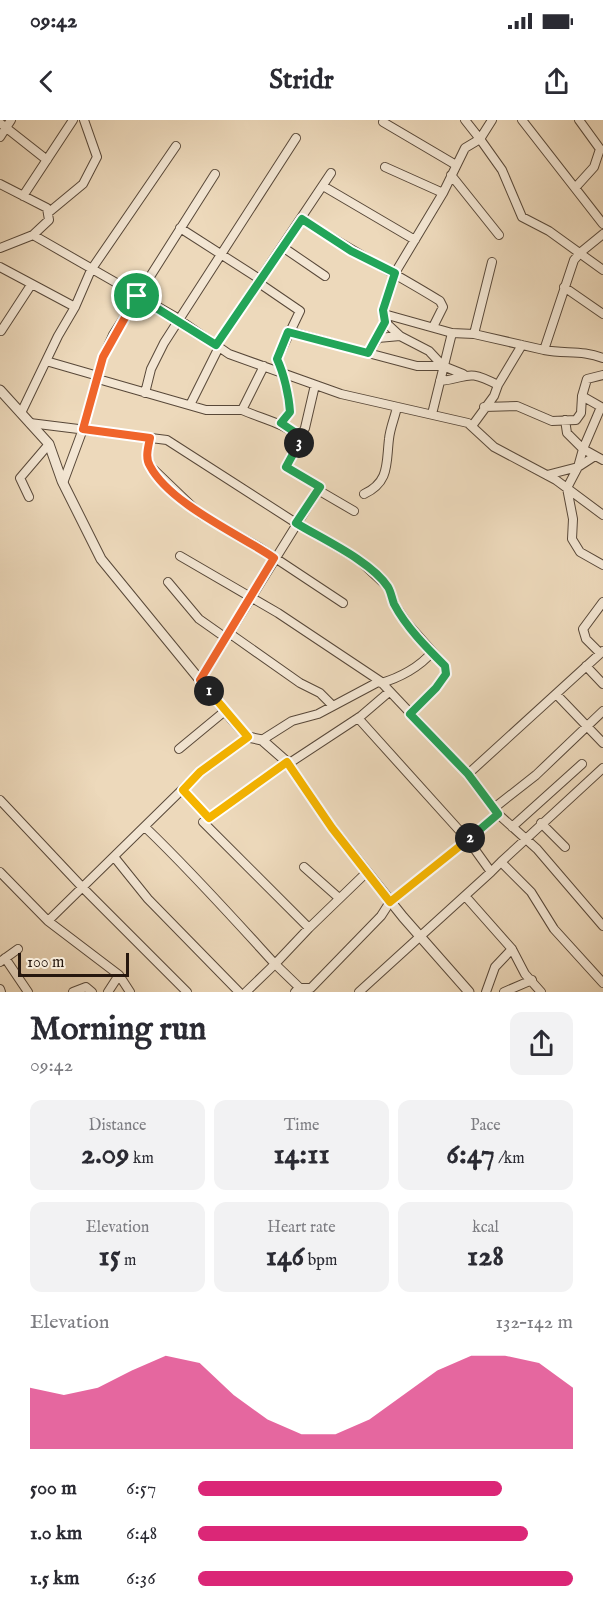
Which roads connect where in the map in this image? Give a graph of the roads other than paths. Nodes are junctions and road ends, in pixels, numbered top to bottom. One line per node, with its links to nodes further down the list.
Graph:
1 (73, 120): 13 (street)
2 (84, 120): 24 (street)
3 (465, 120): 11 (street)
4 (492, 120): 11 (street)
5 (522, 120): 21 (street)
6 (579, 120): 21 (street)
7 (383, 122): 14 (street)
8 (6, 123): 9 (street); 13 (street)
9 (0, 137)
10 (296, 138): 35 (street)
11 (480, 139): 14 (street); 34 (street)
12 (176, 146): 38 (street)
13 (47, 160): 23 (street)
14 (456, 165): 18 (street)
15 (385, 167): 22 (street)
16 (331, 173): 20 (street)
17 (215, 174): 27 (street)
18 (451, 176): 22 (street); 30 (street)
19 (0, 184): 23 (street)
20 (323, 186): 25 (street); 31 (street)
21 (575, 188): 26 (street)
22 (443, 194): 31 (street)
23 (23, 196): 24 (street)
24 (48, 213): 29 (street)
25 (302, 219): 33 (street); 40 (street)
26 (603, 224)
27 (180, 228): 35 (street); 45 (street)
28 (603, 234): 34 (street)
29 (33, 235): 32 (street); 38 (street)
30 (499, 235)
31 (415, 240): 40 (street)
32 (0, 248)
33 (284, 248): 41 (street); 42 (street)
34 (580, 253): 39 (street); 44 (street)
35 (222, 255): 42 (street); 49 (street)
36 (492, 262): 54 (street)
37 (0, 267): 43 (street)
38 (91, 270): 45 (street); 46 (street)
39 (603, 270)
40 (395, 273): 48 (street); 50 (street)
41 (325, 276)
42 (260, 282): 52 (street); 58 (street)
43 (31, 285): 46 (street); 51 (street)
44 (564, 286): 47 (street); 59 (street)
45 (137, 296): 49 (street); 68 (street)
46 (75, 307): 62 (street)
47 (603, 315)
48 (385, 318): 50 (street); 55 (street); 56 (street)
49 (179, 320): 58 (street); 73 (street)
50 (433, 327): 53 (street)
51 (0, 330)
52 (288, 332): 60 (street); 65 (street)
53 (452, 333): 54 (street); 64 (street)
54 (474, 334): 57 (street)
55 (400, 336): 56 (street); 64 (street)
56 (378, 338): 60 (street)
57 (522, 345): 59 (street); 71 (street)
58 (218, 346): 63 (street); 75 (street)
59 (544, 350): 61 (street)
60 (368, 353): 64 (street)
61 (603, 358)
62 (46, 361): 68 (street); 80 (street)
63 (264, 366): 65 (street); 79 (street)
64 (443, 366): 66 (street); 69 (street)
65 (285, 374): 70 (street); 84 (street)
66 (463, 374): 69 (street); 71 (street)
67 (603, 375): 74 (street)
68 (98, 377): 73 (street); 86 (street)
69 (440, 381): 81 (street)
70 (315, 385): 76 (street); 87 (street)
71 (498, 385): 77 (street)
72 (0, 390): 80 (street)
73 (145, 393): 75 (street)
74 (582, 396): 78 (street); 82 (street)
75 (190, 405): 79 (street)
76 (397, 406): 81 (street); 97 (street)
77 (484, 407): 82 (street); 85 (street)
78 (602, 407): 90 (street)
79 (242, 410): 84 (street)
80 (21, 413): 83 (street)
81 (432, 414): 85 (street)
82 (566, 420): 90 (street)
83 (30, 423): 86 (street); 89 (street)
84 (281, 423): 87 (street)
85 (472, 426): 93 (street)
86 (83, 429): 88 (street); 94 (street)
87 (302, 437): 96 (street)
88 (150, 438): 101 (street); 103 (street)
89 (49, 444): 94 (street); 98 (street)
90 (583, 449): 91 (street); 92 (street)
91 (599, 458): 92 (street)
92 (578, 467): 93 (street); 95 (street)
93 (547, 475): 95 (street)
94 (63, 483): 113 (street)
95 (567, 488): 100 (street); 104 (street)
96 (318, 490): 99 (street); 101 (street)
97 (363, 495)
98 (29, 497)
99 (354, 511)
100 (603, 515)
101 (296, 523): 103 (street); 110 (street)
102 (180, 556): 106 (street)
103 (274, 558): 106 (street); 108 (street)
104 (603, 565)
105 (168, 582): 109 (street)
106 (251, 599): 109 (street); 114 (street)
107 (603, 602): 111 (street)
108 (343, 603)
109 (228, 636): 113 (street); 118 (street)
110 (432, 652): 114 (street); 121 (street)
111 (602, 652): 112 (street)
112 (586, 666): 115 (street); 117 (street)
113 (200, 680): 119 (street)
114 (381, 682): 116 (street); 118 (street)
115 (603, 684)
116 (390, 692): 121 (street); 122 (street)
117 (556, 694): 123 (street); 131 (street)
118 (333, 706): 125 (street)
119 (225, 711): 124 (street); 127 (street)
120 (603, 711): 123 (street)
121 (410, 714): 131 (street)
122 (358, 718): 128 (street); 140 (street)
123 (587, 725): 126 (street); 134 (street)
124 (248, 737): 125 (street); 132 (street)
125 (262, 740): 128 (street)
126 (603, 743)
127 (178, 749)
128 (288, 763): 135 (street); 146 (street)
129 (582, 764): 137 (street)
130 (603, 768): 136 (street)
131 (468, 774): 134 (street)
132 (183, 790): 135 (street); 138 (street)
133 (2, 806): 148 (street)
134 (496, 811): 137 (street); 140 (street)
135 (209, 818): 154 (street)
136 (541, 823): 139 (street); 141 (street)
137 (512, 827): 139 (street)
138 (146, 828): 142 (street); 159 (street)
139 (526, 838): 143 (street); 153 (street)
140 (468, 840): 147 (street); 151 (street)
141 (565, 847)
142 (115, 858): 148 (street); 170 (street)
143 (501, 862): 147 (street); 162 (street)
144 (304, 867): 150 (street)
145 (0, 872): 152 (street)
146 (367, 872): 150 (street); 151 (street)
147 (491, 872): 149 (street)
148 (83, 888): 152 (street); 169 (street)
149 (466, 897): 155 (street); 157 (street)
150 (339, 898): 154 (street)
151 (390, 902): 155 (street); 163 (street)
152 (48, 921): 160 (street)
153 (603, 926)
154 (309, 928): 159 (street)
155 (419, 936): 172 (street); 173 (street)
156 (18, 949): 158 (street)
157 (512, 949): 161 (street); 174 (street)
158 (3, 960): 164 (street)
159 (275, 964): 163 (street); 171 (street)
160 (119, 975): 167 (street); 168 (street)
161 (532, 980): 175 (street); 176 (street)
162 (603, 982)
163 (300, 991)
164 (28, 992)
165 (73, 992): 166 (street)
166 (92, 992)
167 (108, 992)
168 (130, 992)
169 (187, 992)
170 (239, 992)
171 (246, 992)
172 (359, 992)
173 (469, 992)
174 (486, 992)
175 (504, 992)
176 (541, 992)

